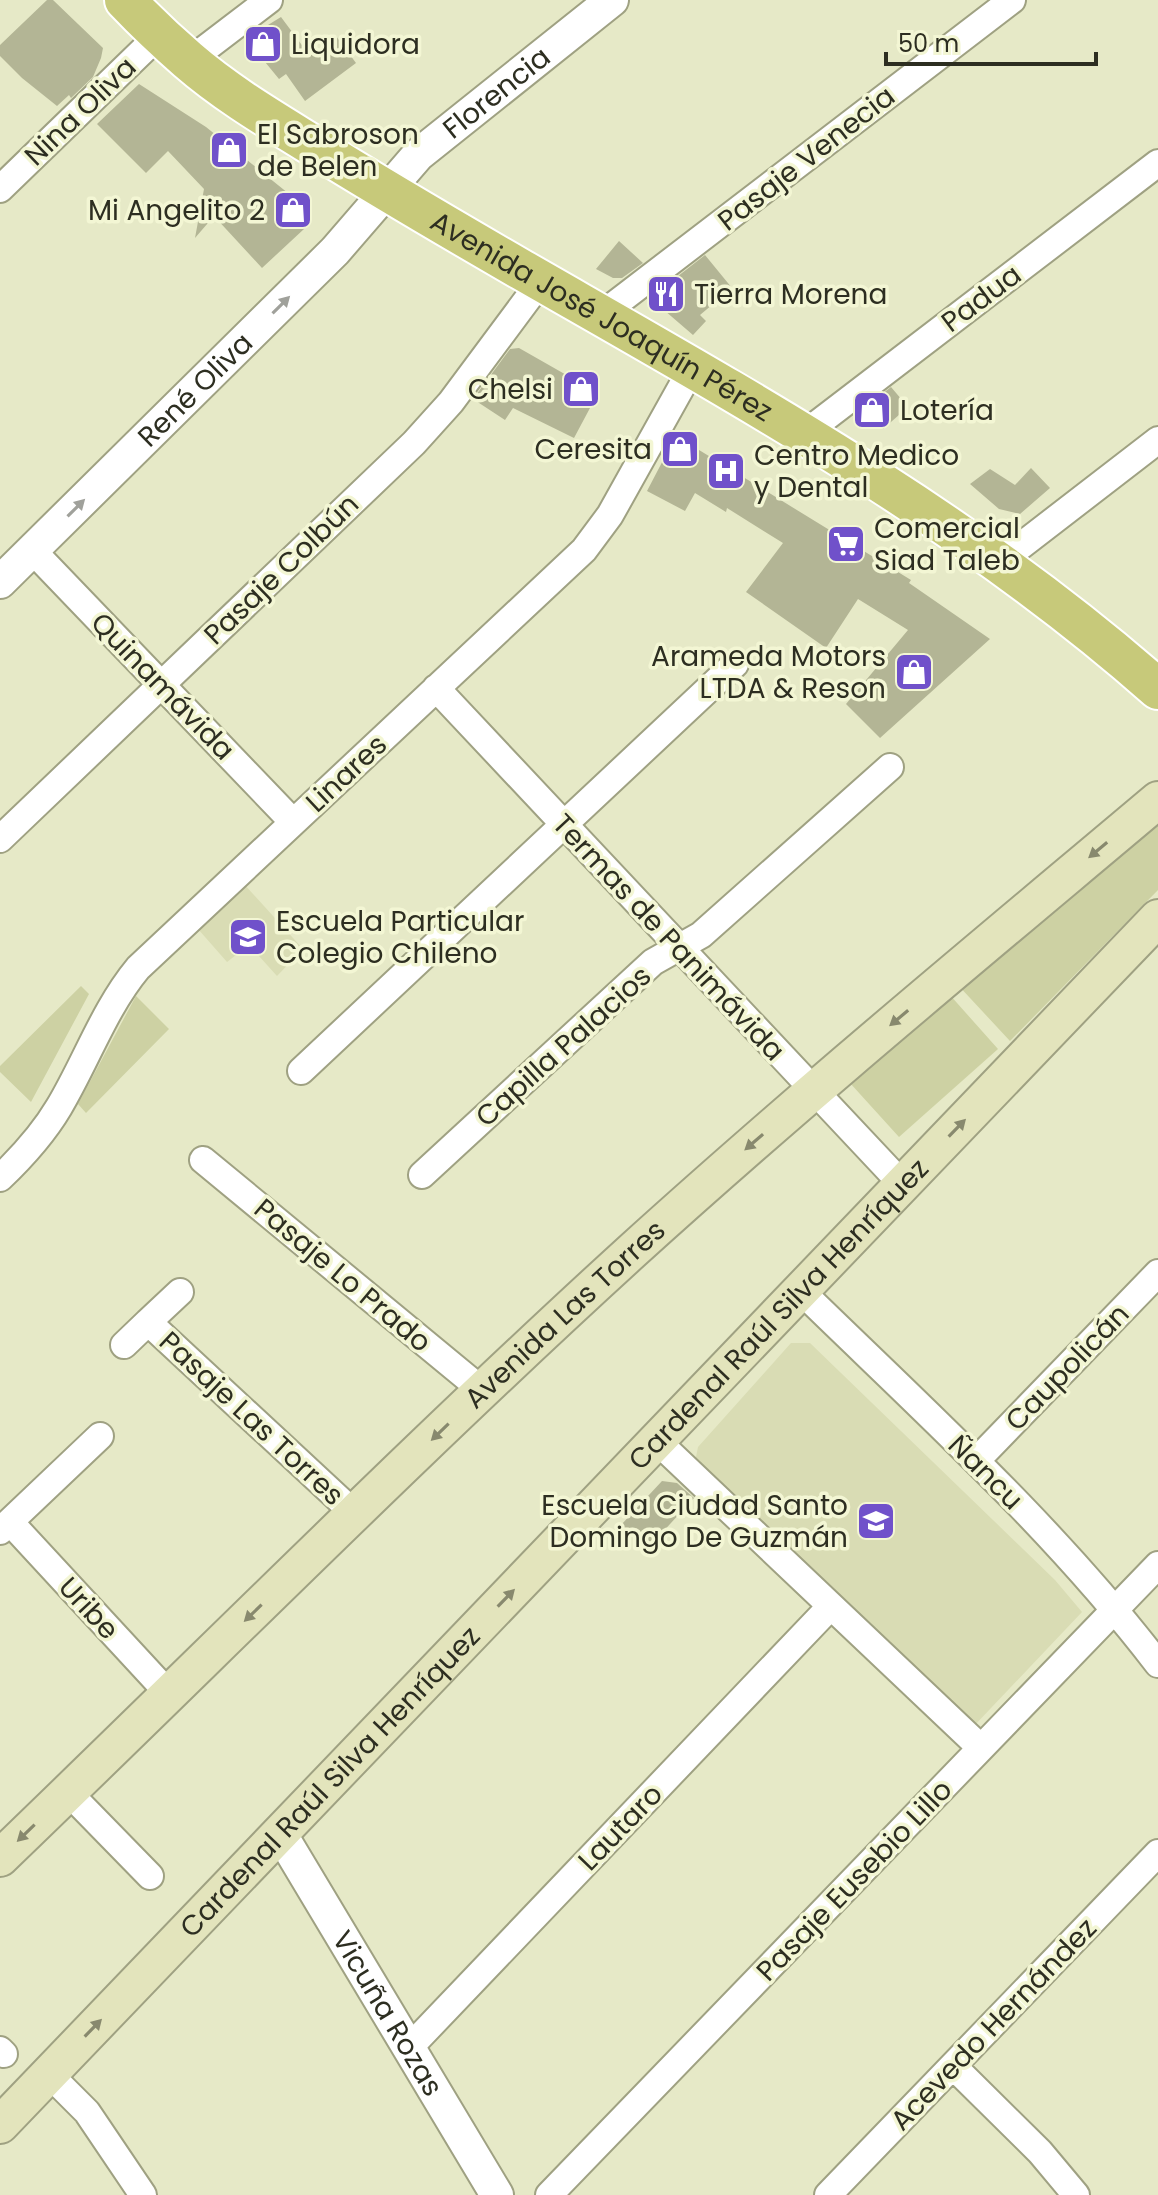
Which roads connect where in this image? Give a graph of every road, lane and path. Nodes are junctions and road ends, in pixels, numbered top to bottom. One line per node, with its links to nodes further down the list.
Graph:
1 (125, 0): 5 (main road, Avenida José Joaquín Pérez)
2 (269, 0): 6 (street)
3 (612, 0): 9 (street, Florencia)
4 (1012, 0): 11 (street, Pasaje Venecia)
5 (160, 34): 6 (main road, Avenida José Joaquín Pérez); 8 (street, Nina Oliva)
6 (189, 61): 9 (main road, Avenida José Joaquín Pérez)
7 (1158, 163): 13 (street, Padua)
8 (0, 189)
9 (386, 191): 10 (main road, Avenida José Joaquín Pérez); 15 (street, René Oliva, one-way to 9)
10 (541, 281): 11 (main road, Avenida José Joaquín Pérez); 19 (street, Pasaje Colbún)
11 (601, 315): 12 (main road, Avenida José Joaquín Pérez)
12 (692, 368): 13 (main road, Avenida José Joaquín Pérez); 20 (street, Linares)
13 (804, 434): 16 (main road, Avenida José Joaquín Pérez)
14 (1158, 440): 16 (street)
15 (33, 551): 17 (street, René Oliva); 19 (street, Quinamávida)
16 (1000, 562): 21 (main road, Avenida José Joaquín Pérez)
17 (0, 582)
18 (735, 664): 25 (street)
19 (161, 684): 24 (street, Quinamávida); 26 (street, Pasaje Colbún)
20 (436, 688): 24 (street, Linares); 25 (street, Termas de Panimávida)
21 (1158, 689)
22 (890, 767): 28 (street, Capilla Palacios)
23 (1158, 800): 30 (main road, Avenida Las Torres, one-way to 30)
24 (293, 822): 33 (street, Linares)
25 (564, 824): 28 (street, Termas de Panimávida); 29 (street)
26 (0, 839)
27 (1158, 918): 34 (main road, Cardenal Raúl Silva Henríquez, one-way to 27)
28 (679, 947): 30 (street, Termas de Panimávida); 32 (street, Capilla Palacios)
29 (301, 1071)
30 (813, 1090): 34 (street, Termas de Panimávida); 40 (main road, Avenida Las Torres, one-way to 40)
31 (203, 1160): 40 (street, Pasaje Lo Prado)
32 (422, 1175)
33 (0, 1178)
34 (903, 1185): 36 (main road, Cardenal Raúl Silva Henríquez)
35 (1158, 1273): 43 (street, Caupolicán)
36 (801, 1291): 42 (main road, Cardenal Raúl Silva Henríquez); 43 (street, Ñancu)
37 (180, 1292): 38 (street, Pasaje Las Torres)
38 (148, 1322): 39 (street, Pasaje Las Torres); 44 (street, Pasaje Las Torres)
39 (124, 1345)
40 (483, 1391): 44 (main road, Avenida Las Torres, one-way to 44)
41 (100, 1436): 45 (street)
42 (657, 1441): 47 (street); 53 (main road, Cardenal Raúl Silva Henríquez, one-way to 42)
43 (976, 1461): 48 (street, Ñancu)
44 (355, 1514): 50 (main road, Avenida Las Torres, one-way to 50)
45 (5, 1526): 50 (street, Uribe)
46 (1158, 1565): 48 (street, Pasaje Eusebio Lillo)
47 (831, 1606): 51 (street); 57 (street, Lautaro)
48 (1116, 1609): 49 (street, Ñancu); 51 (street, Pasaje Eusebio Lillo)
49 (1158, 1664)
50 (169, 1694): 52 (main road, Avenida Las Torres)
51 (981, 1748): 63 (street, Pasaje Eusebio Lillo)
52 (68, 1792): 55 (main road, Avenida Las Torres, one-way to 55); 56 (street)
53 (280, 1833): 57 (street, Vicuña Rozas); 59 (main road, Cardenal Raúl Silva Henríquez, one-way to 53)
54 (1158, 1853): 58 (street, Acevedo Hernández)
55 (0, 1858)
56 (150, 1876)
57 (409, 2048): 62 (street, Vicuña Rozas)
58 (953, 2066): 64 (street, Acevedo Hernández); 65 (street)
59 (49, 2074): 60 (main road, Cardenal Raúl Silva Henríquez); 61 (street)
60 (0, 2125)
61 (143, 2195)
62 (497, 2195)
63 (549, 2195)
64 (828, 2195)
65 (1076, 2195)

